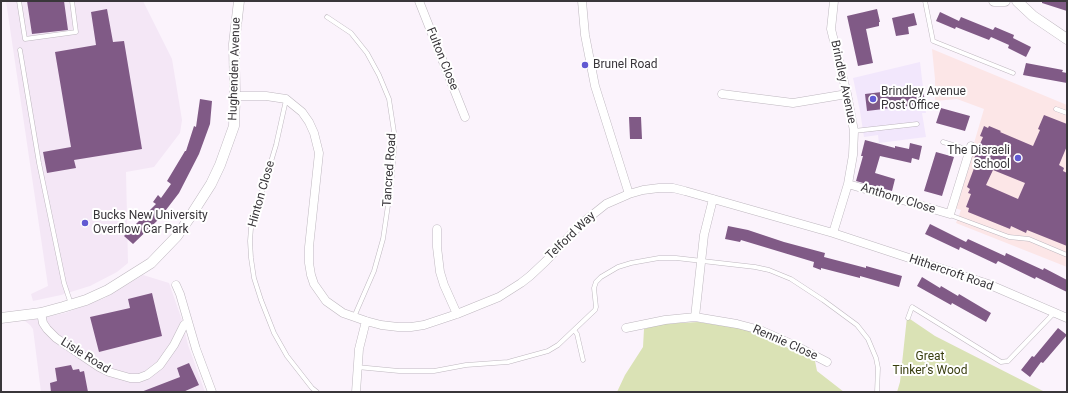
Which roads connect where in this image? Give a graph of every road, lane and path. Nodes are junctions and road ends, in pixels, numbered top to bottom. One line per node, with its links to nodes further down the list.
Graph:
1 (19, 1): 2 (lane)
2 (72, 1)
3 (239, 1): 17 (street, Hughenden Avenue)
4 (419, 1): 21 (street, Fulton Close)
5 (582, 1): 27 (street)
6 (834, 1): 16 (street, Brindley Avenue)
7 (924, 1): 14 (lane)
8 (994, 1): 9 (street)
9 (1005, 1)
10 (1018, 1): 12 (street)
11 (327, 17): 41 (lane, Tancred Road)
12 (1067, 39)
13 (20, 50): 35 (lane)
14 (1013, 73)
15 (722, 94): 16 (street)
16 (847, 94): 23 (street, Brindley Avenue)
17 (235, 96): 18 (street, Telford Way); 35 (street, Hughenden Avenue)
18 (286, 100): 41 (street, Telford Way); 52 (lane, Hinton Close)
19 (1056, 109): 20 (lane)
20 (1067, 113)
21 (465, 116)
22 (917, 124): 23 (lane)
23 (854, 131): 26 (street, Brindley Avenue)
24 (943, 142): 25 (lane)
25 (970, 148): 29 (street, Anthony Close)
26 (848, 184): 29 (street, Anthony Close); 31 (street, Brindley Avenue)
27 (629, 194): 28 (street, Telford Way); 38 (street, Telford Way)
28 (713, 199): 31 (street, Telford Way); 33 (street)
29 (950, 214): 32 (lane)
30 (437, 229): 38 (street)
31 (833, 234): 37 (street, Hithercroft Road)
32 (1067, 255)
33 (702, 260): 39 (street); 47 (lane); 54 (lane)
34 (176, 285): 44 (street)
35 (72, 304): 36 (street, Hughenden Avenue)
36 (40, 313): 40 (street, Hughenden Avenue); 44 (street, Lisle Road)
37 (1054, 313): 42 (lane); 43 (street, Hithercroft Road)
38 (457, 314): 45 (street, Telford Way)
39 (695, 317): 46 (street, Rennie Close); 49 (street, Rennie Close)
40 (1, 318)
41 (354, 318): 45 (street, Telford Way)
42 (908, 318)
43 (1067, 318)
44 (188, 322): 51 (street)
45 (366, 322): 50 (street)
46 (626, 328)
47 (574, 330): 48 (lane); 50 (lane)
48 (583, 360)
49 (827, 362)
50 (357, 367): 53 (street)
51 (212, 392)
52 (317, 392)
53 (356, 392)
54 (877, 392)

